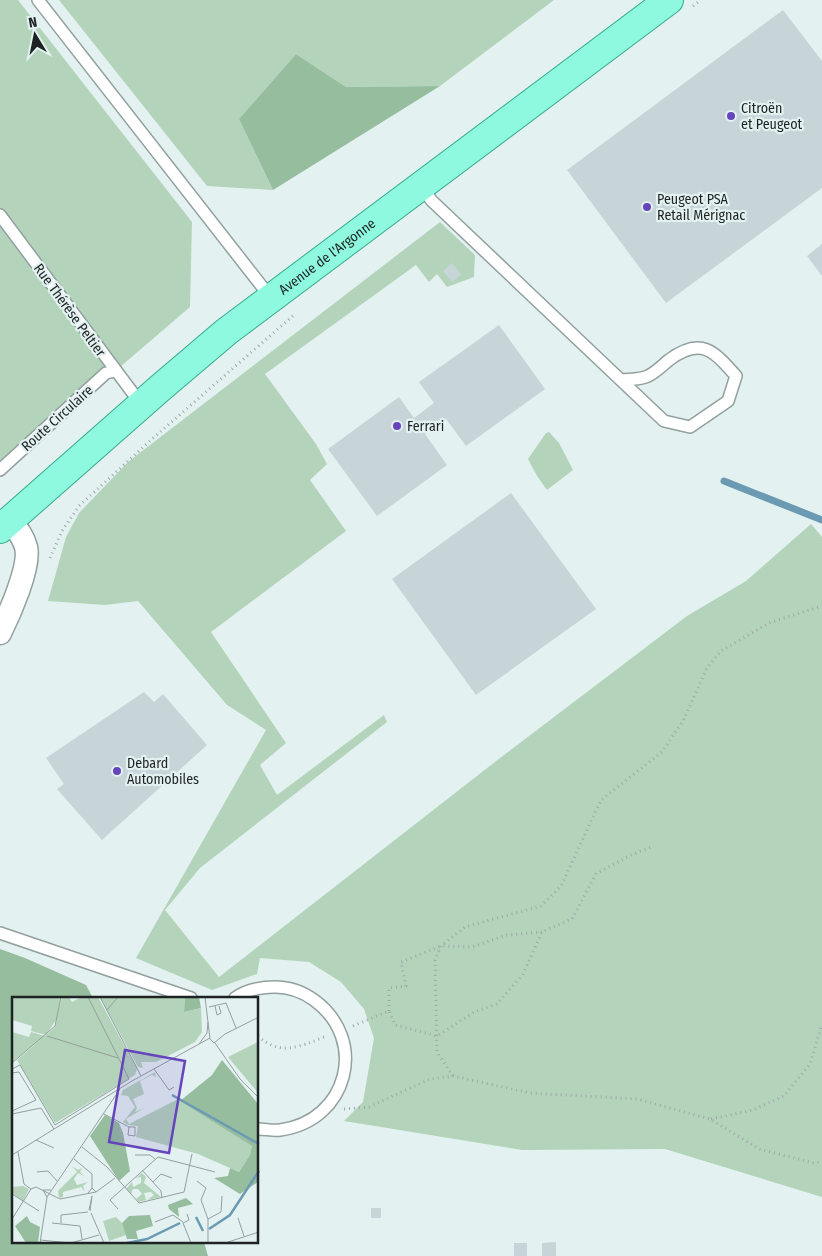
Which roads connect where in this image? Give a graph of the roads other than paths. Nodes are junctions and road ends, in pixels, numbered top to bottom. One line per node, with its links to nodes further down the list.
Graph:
1 (38, 0): 5 (lane)
2 (668, 0): 3 (main road, Avenue de l'Argonne)
3 (420, 186): 5 (main road, Avenue de l'Argonne); 7 (lane)
4 (0, 215): 6 (lane, Rue Thérèse Peltier)
5 (271, 298): 8 (main road, Avenue de l'Argonne)
6 (116, 371): 8 (lane, Rue Thérèse Peltier); 9 (lane, Route Circulaire)
7 (621, 380): 7 (lane)
8 (141, 404): 10 (main road, Avenue de l'Argonne)
9 (0, 470)
10 (5, 524): 11 (street)
11 (0, 633)
12 (0, 933): 13 (lane)
13 (188, 997)
14 (237, 997): 15 (lane)
15 (259, 1128)

